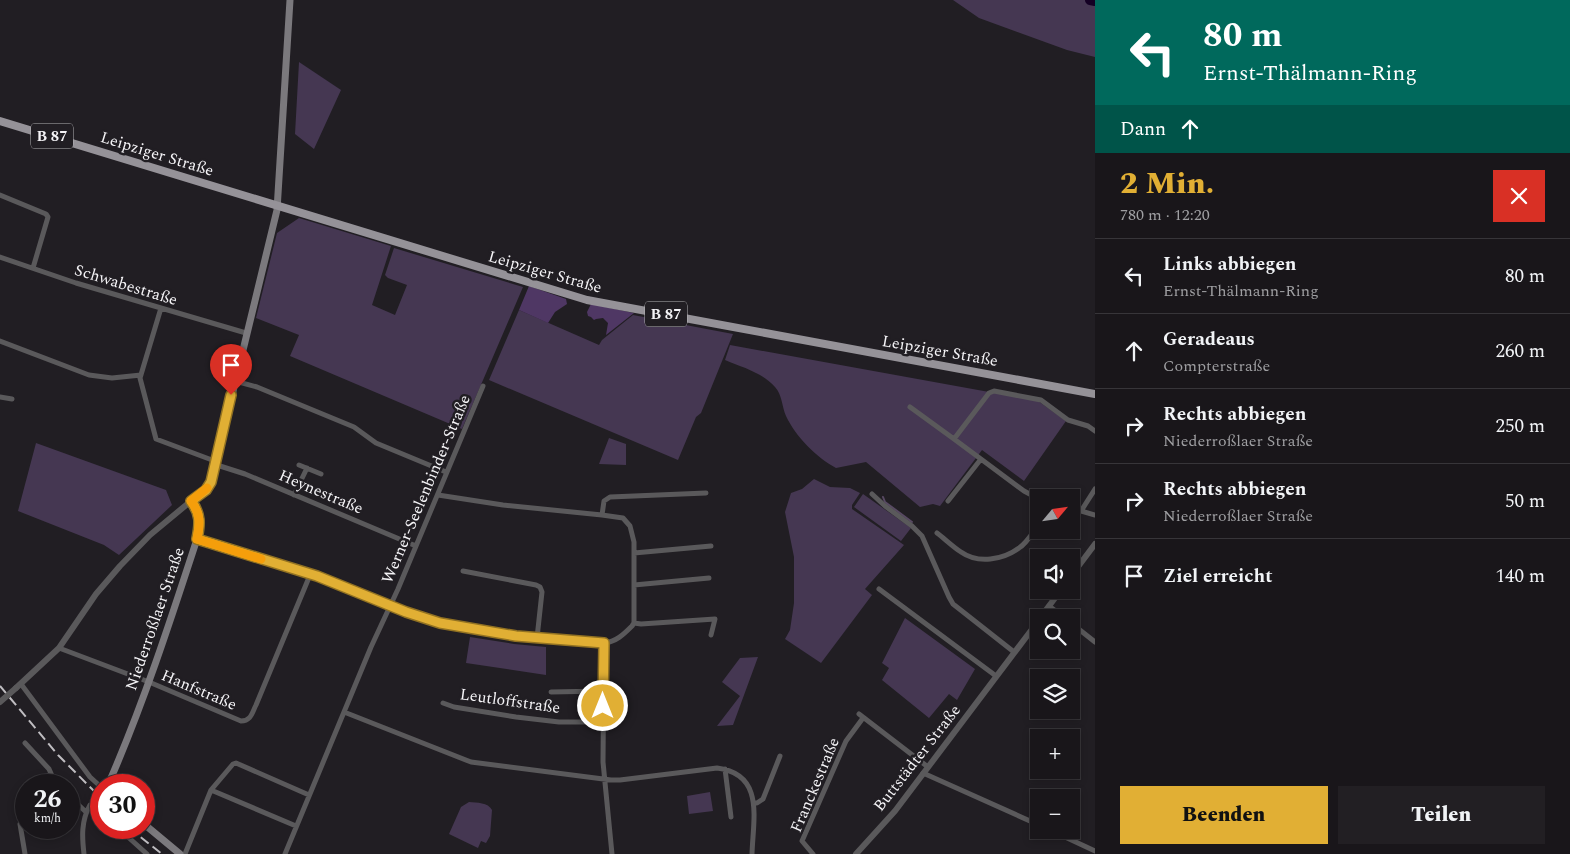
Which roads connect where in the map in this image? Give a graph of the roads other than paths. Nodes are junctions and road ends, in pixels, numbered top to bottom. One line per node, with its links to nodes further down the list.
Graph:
1 (290, 0): 4 (main road)
2 (0, 120): 4 (main road, Leipziger Straße / B 87)
3 (0, 195): 6 (street)
4 (277, 205): 8 (main road); 13 (main road, Leipziger Straße / B 87)
5 (0, 257): 6 (street, Schwabestraße)
6 (33, 268): 7 (street, Schwabestraße)
7 (161, 308): 8 (street, Schwabestraße); 10 (street)
8 (246, 333): 11 (main road)
9 (0, 342): 10 (street)
10 (141, 374): 20 (street, Heynestraße)
11 (234, 381): 20 (main road); 23 (street)
12 (483, 386): 23 (street, Werner-Seelenbinder-Straße)
13 (1095, 394)
14 (0, 397): 15 (street)
15 (12, 399)
16 (910, 407): 18 (street)
17 (1095, 431): 18 (street)
18 (954, 439): 19 (street)
19 (981, 459): 30 (street); 32 (street)
20 (216, 462): 29 (street, Heynestraße); 31 (main road)
21 (299, 465): 22 (street)
22 (307, 468): 24 (street); 29 (street)
23 (446, 472): 27 (street, Werner-Seelenbinder-Straße)
24 (321, 474)
25 (1095, 489): 33 (street)
26 (706, 493): 34 (street)
27 (438, 494): 34 (street); 40 (street, Werner-Seelenbinder-Straße)
28 (872, 494): 62 (street)
29 (294, 495): 40 (street, Heynestraße)
30 (1030, 495)
31 (191, 501): 38 (main road, Niederroßlaer Straße); 61 (street)
32 (948, 501)
33 (1081, 511): 35 (street)
34 (602, 515): 42 (street)
35 (1095, 515)
36 (937, 533): 37 (street)
37 (1030, 535)
38 (197, 539): 45 (street); 64 (main road, Niederroßlaer Straße)
39 (1095, 544): 43 (street)
40 (416, 546): 50 (street, Werner-Seelenbinder-Straße)
41 (711, 546): 42 (street)
42 (634, 553): 47 (street)
43 (1080, 564)
44 (463, 572): 58 (street)
45 (310, 574): 50 (street); 64 (street, Hanfstraße)
46 (709, 578): 47 (street)
47 (634, 585): 54 (street)
48 (879, 589): 63 (street)
49 (1054, 599): 51 (street, Buttstädter Straße)
50 (390, 606): 58 (street); 70 (street, Werner-Seelenbinder-Straße)
51 (1049, 606): 52 (street, Buttstädter Straße); 53 (street)
52 (1047, 609)
53 (1053, 609)
54 (634, 624): 57 (street); 60 (street)
55 (1080, 630): 59 (street)
56 (1030, 632): 62 (street, Buttstädter Straße)
57 (711, 635)
58 (538, 638): 60 (street)
59 (1095, 642)
60 (604, 643): 66 (street)
61 (60, 648): 64 (street, Hanfstraße); 65 (street)
62 (1014, 652): 63 (street, Buttstädter Straße)
63 (996, 676): 74 (street, Buttstädter Straße)
64 (149, 682): 78 (main road, Niederroßlaer Straße)
65 (18, 686): 68 (street, bridge); 79 (street)
66 (603, 691): 67 (street, Leutloffstraße); 71 (street)
67 (551, 692)
68 (0, 702)
69 (443, 703): 71 (street, Leutloffstraße)
70 (344, 712): 80 (street); 82 (street, Werner-Seelenbinder-Straße)
71 (604, 722): 80 (street)
72 (25, 743): 77 (street)
73 (780, 756): 83 (street)
74 (928, 766): 76 (street, Buttstädter Straße); 105 (street, Franckestraße)
75 (725, 769): 80 (street); 83 (street); 87 (street)
76 (924, 773): 88 (street); 106 (street, Buttstädter Straße)
77 (51, 774)
78 (113, 774)
79 (90, 777)
80 (604, 779): 103 (street)
81 (211, 790): 82 (street); 89 (street); 101 (street)
82 (309, 795): 89 (street, Werner-Seelenbinder-Straße)
83 (754, 803): 104 (street)
84 (90, 805): 86 (street)
85 (80, 806): 86 (street)
86 (86, 812): 97 (street)
87 (731, 816)
88 (1030, 821)
89 (296, 826): 102 (street, Werner-Seelenbinder-Straße)
90 (155, 833): 100 (main road)
91 (22, 839): 96 (street)
92 (130, 839): 94 (street)
93 (1069, 839): 95 (street)
94 (140, 848): 98 (street); 99 (street)
95 (1095, 851)
96 (25, 854)
97 (84, 854)
98 (136, 854)
99 (147, 854)
100 (180, 854)
101 (186, 854)
102 (284, 854)
103 (612, 854)
104 (752, 854)
105 (814, 854)
106 (856, 854)

